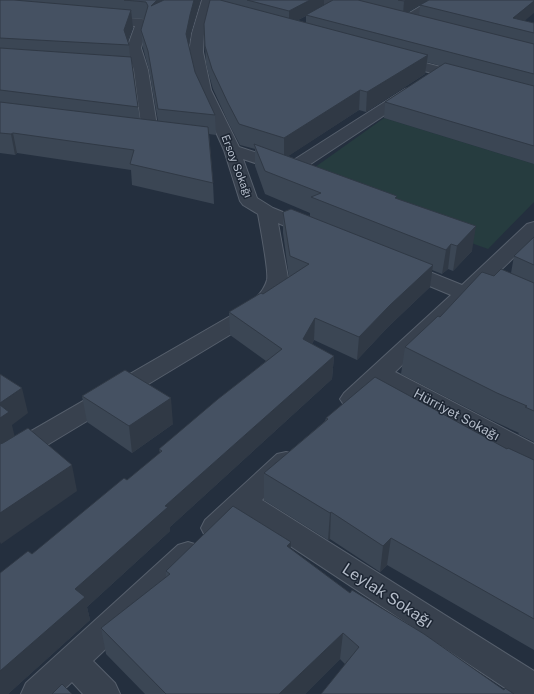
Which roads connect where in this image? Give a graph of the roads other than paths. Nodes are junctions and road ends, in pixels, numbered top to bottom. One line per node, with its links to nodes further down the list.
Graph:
1 (440, 0): 8 (street)
2 (207, 4): 4 (street); 19 (street, Ersoy Sokağı)
3 (323, 6): 5 (street)
4 (222, 12)
5 (368, 12)
6 (390, 17): 8 (street)
7 (87, 18): 12 (street)
8 (405, 21): 9 (street)
9 (420, 25)
10 (389, 57): 13 (street)
11 (125, 69): 12 (street)
12 (141, 70): 16 (street)
13 (442, 72): 14 (street); 19 (street)
14 (473, 80)
15 (134, 131): 16 (street)
16 (150, 132): 17 (street)
17 (166, 134)
18 (213, 141): 19 (street)
19 (230, 146): 20 (street, Ersoy Sokağı)
20 (267, 212): 22 (street, Ersoy Sokağı); 29 (street)
21 (534, 228): 24 (street)
22 (326, 236)
23 (384, 260): 24 (street)
24 (482, 286): 25 (street)
25 (379, 373): 26 (street); 28 (street, Hürriyet Sokağı)
26 (334, 416)
27 (300, 448): 30 (street)
28 (534, 455)
29 (0, 461)
30 (242, 501): 31 (street); 32 (street, Leylak Sokağı)
31 (72, 661): 33 (street); 34 (street)
32 (534, 689)
33 (37, 694)
34 (104, 694)

